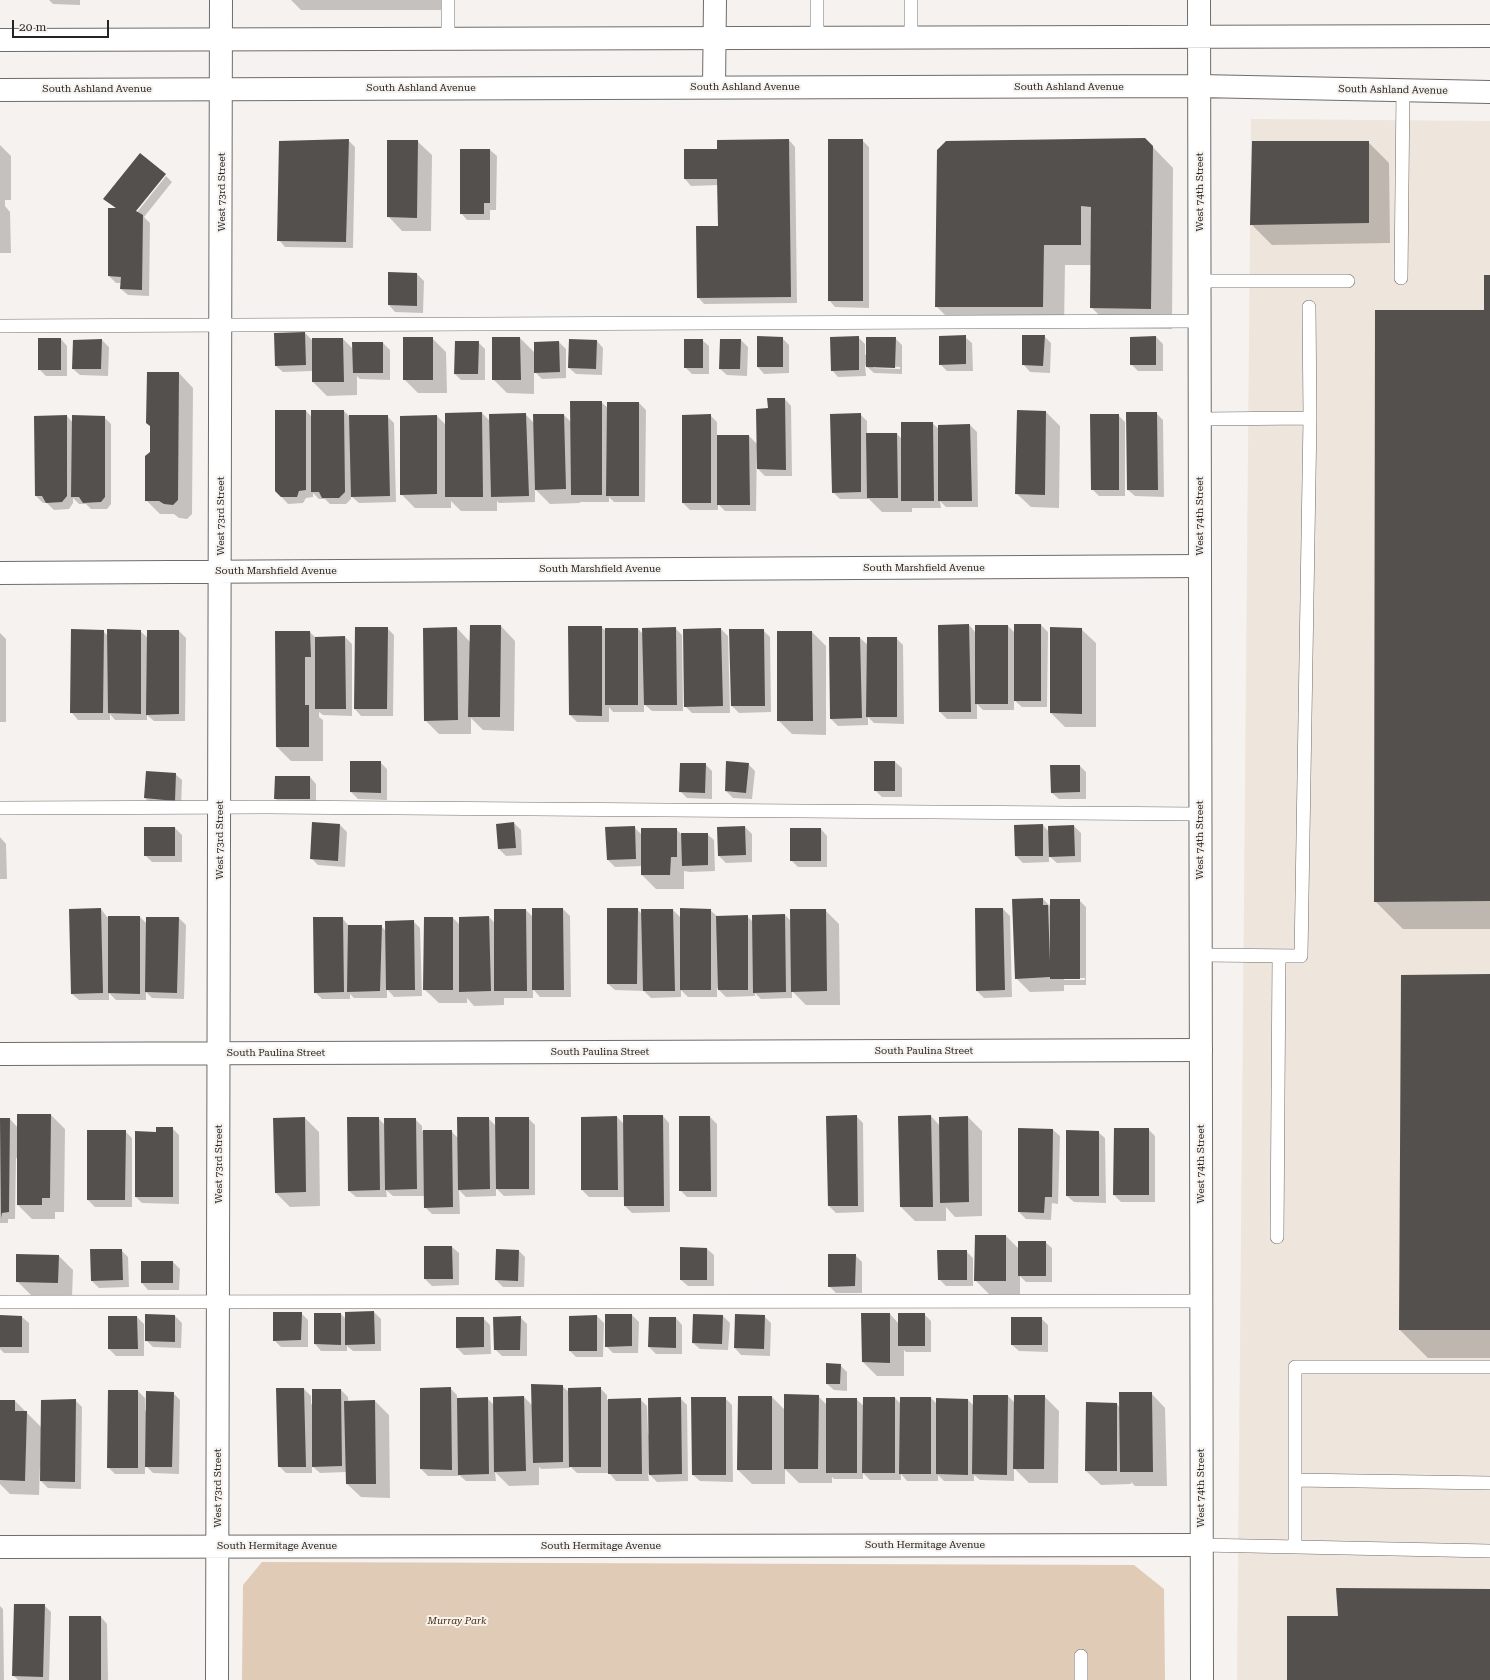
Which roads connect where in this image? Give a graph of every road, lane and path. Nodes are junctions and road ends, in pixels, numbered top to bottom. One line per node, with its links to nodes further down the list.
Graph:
1 (222, 0): 13 (street, West 73rd Street)
2 (448, 0): 11 (lane)
3 (715, 0): 12 (street)
4 (817, 0): 9 (lane)
5 (911, 0): 10 (lane)
6 (1199, 0): 7 (street, West 74th Street)
7 (1199, 36): 8 (street); 10 (street); 15 (street, West 74th Street)
8 (1490, 36)
9 (817, 37): 10 (street); 12 (street)
10 (911, 37)
11 (448, 38): 12 (street); 13 (street)
12 (714, 38): 16 (street)
13 (221, 39): 14 (street); 17 (street, West 73rd Street)
14 (0, 40)
15 (1199, 86): 16 (street, South Ashland Avenue); 19 (street, South Ashland Avenue); 22 (street, West 74th Street)
16 (714, 87): 17 (street, South Ashland Avenue)
17 (222, 89): 18 (street, South Ashland Avenue); 27 (street, West 73rd Street)
18 (0, 90)
19 (1403, 90): 20 (street, South Ashland Avenue); 21 (lane)
20 (1490, 92)
21 (1401, 278)
22 (1200, 281): 23 (lane); 25 (street, West 74th Street)
23 (1348, 281)
24 (1309, 306): 28 (lane)
25 (1200, 321): 27 (lane); 29 (street, West 74th Street)
26 (0, 326): 27 (lane)
27 (221, 326): 31 (street, West 73rd Street)
28 (1310, 418): 29 (lane); 37 (lane)
29 (1200, 419): 30 (street, West 74th Street)
30 (1200, 566): 31 (street, South Marshfield Avenue); 35 (street, West 74th Street)
31 (221, 571): 32 (street, South Marshfield Avenue); 33 (street, West 73rd Street)
32 (0, 572)
33 (220, 807): 34 (lane); 35 (lane); 39 (street, West 73rd Street)
34 (0, 808)
35 (1200, 814): 36 (street, West 74th Street)
36 (1201, 955): 37 (lane); 38 (street, West 74th Street)
37 (1279, 957): 41 (lane)
38 (1201, 1050): 39 (street, South Paulina Street); 42 (street, West 74th Street)
39 (219, 1053): 40 (street, South Paulina Street); 44 (street, West 73rd Street)
40 (0, 1054)
41 (1277, 1237)
42 (1201, 1301): 44 (lane); 48 (street, West 74th Street)
43 (0, 1302): 44 (lane)
44 (218, 1302): 49 (street, West 73rd Street)
45 (1490, 1367): 46 (lane)
46 (1295, 1480): 47 (lane); 51 (lane)
47 (1490, 1483)
48 (1201, 1545): 49 (street, South Hermitage Avenue); 51 (lane); 56 (street, West 74th Street)
49 (218, 1546): 50 (street, South Hermitage Avenue); 54 (street, West 73rd Street)
50 (0, 1547)
51 (1295, 1547): 52 (lane)
52 (1490, 1551)
53 (1080, 1656): 55 (lane)
54 (217, 1680)
55 (1081, 1680)
56 (1202, 1680)

